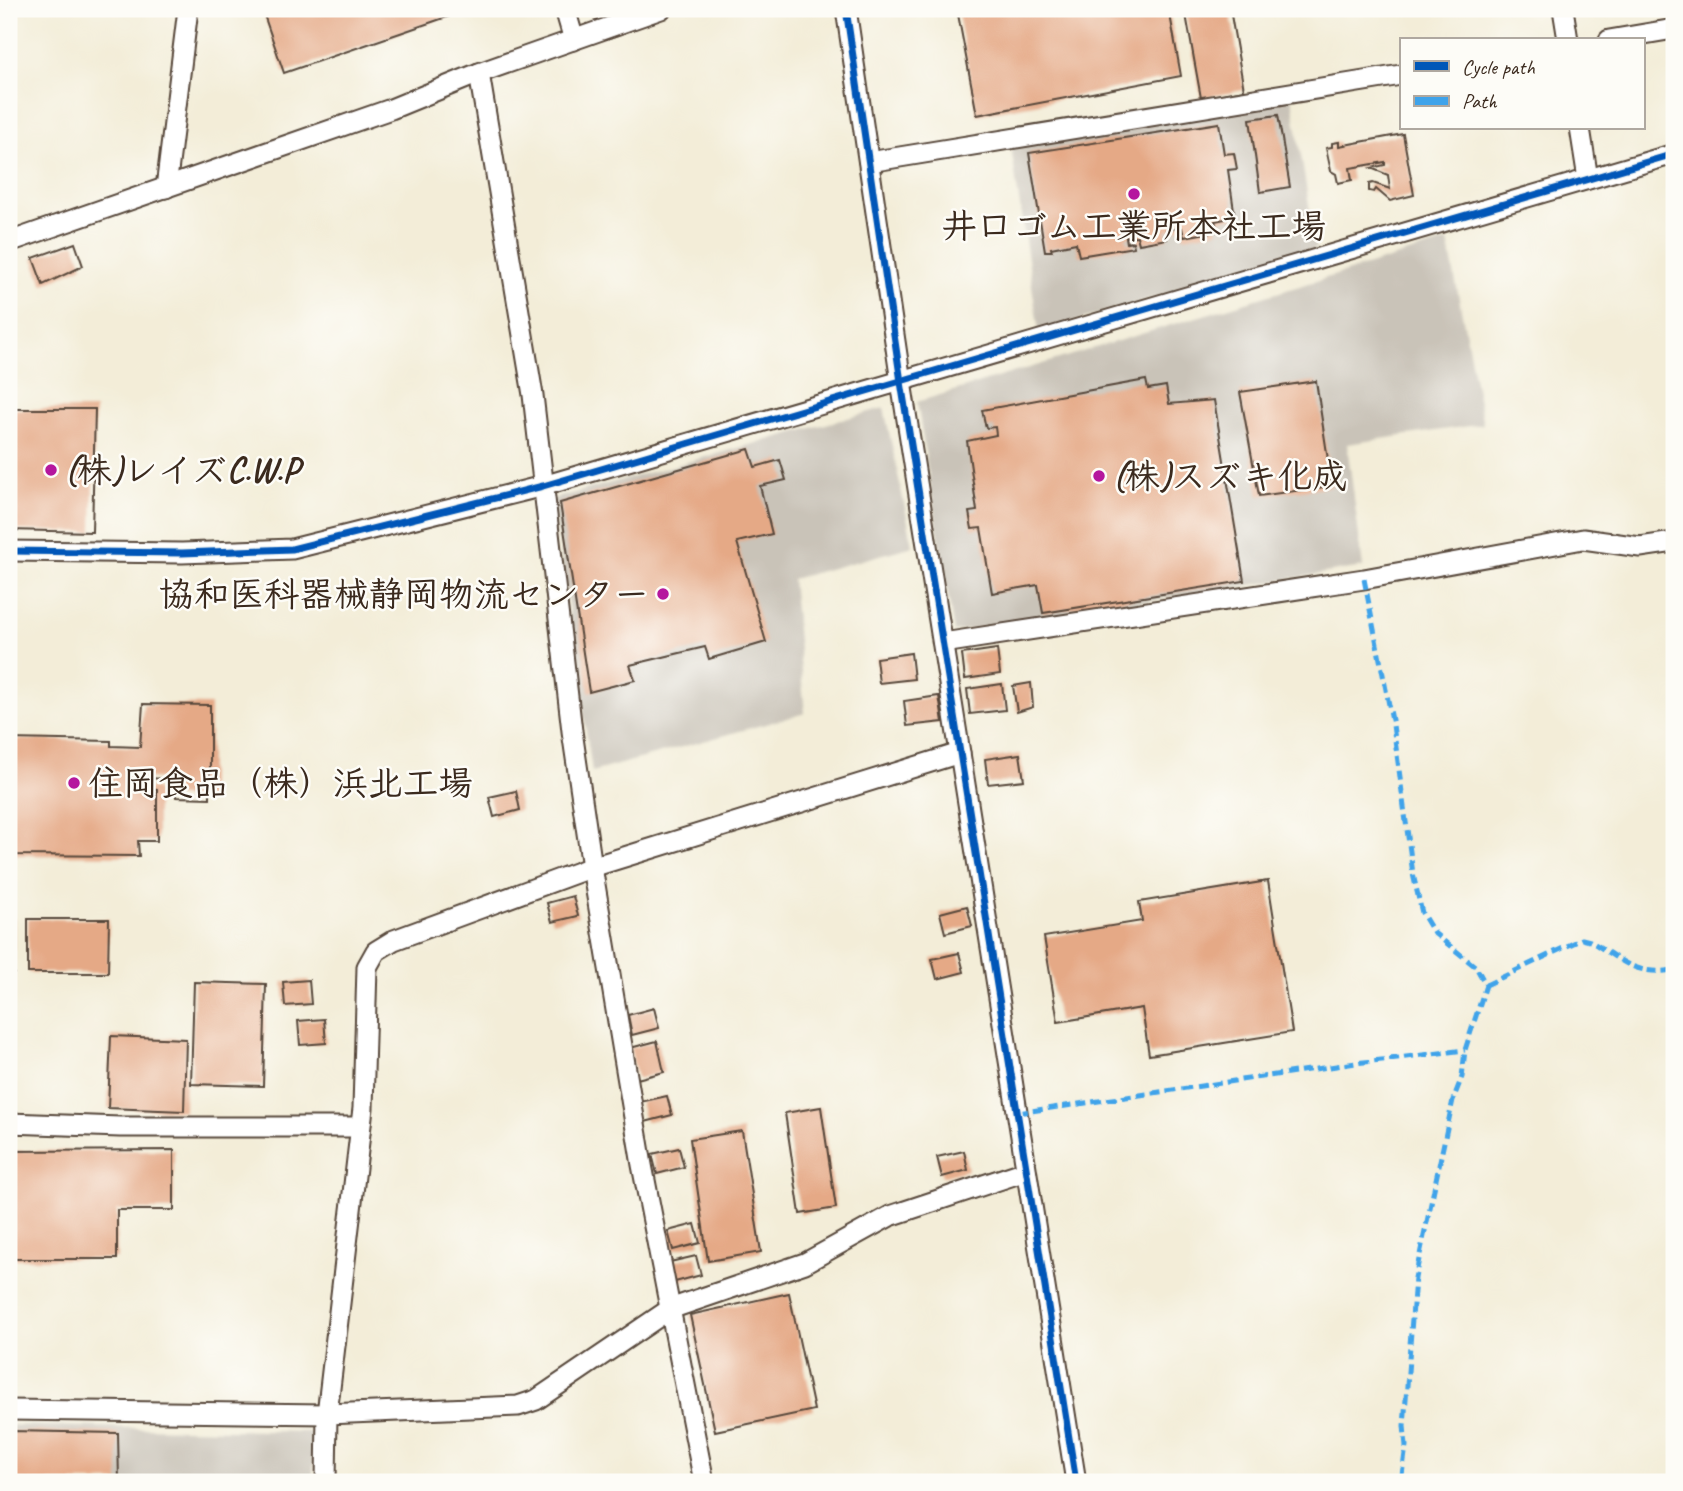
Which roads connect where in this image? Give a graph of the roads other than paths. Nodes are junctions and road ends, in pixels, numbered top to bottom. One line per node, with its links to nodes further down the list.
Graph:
1 (188, 9): 16 (street)
2 (565, 9): 9 (street)
3 (661, 9): 9 (street)
4 (846, 9): 14 (street)
5 (1563, 9): 7 (street)
6 (1674, 29): 8 (street)
7 (1568, 38)
8 (1621, 38)
9 (574, 40): 10 (street)
10 (480, 73): 16 (street); 19 (street)
11 (1400, 75): 14 (street)
12 (1580, 130): 15 (street)
13 (1674, 154): 15 (street)
14 (869, 162): 18 (street)
15 (1588, 179): 18 (street)
16 (166, 188): 17 (street)
17 (9, 242)
18 (901, 382): 19 (street); 22 (street)
19 (543, 486): 21 (street); 24 (street)
20 (1674, 542): 22 (street)
21 (9, 551)
22 (943, 643): 23 (street)
23 (960, 753): 24 (street); 27 (street)
24 (592, 867): 26 (street); 28 (street)
25 (9, 1123): 26 (street)
26 (359, 1126): 30 (street)
27 (1027, 1171): 28 (street); 33 (street)
28 (670, 1308): 30 (street); 32 (street)
29 (9, 1410): 30 (street)
30 (327, 1414): 31 (street)
31 (326, 1482)
32 (704, 1482)
33 (1076, 1482)

